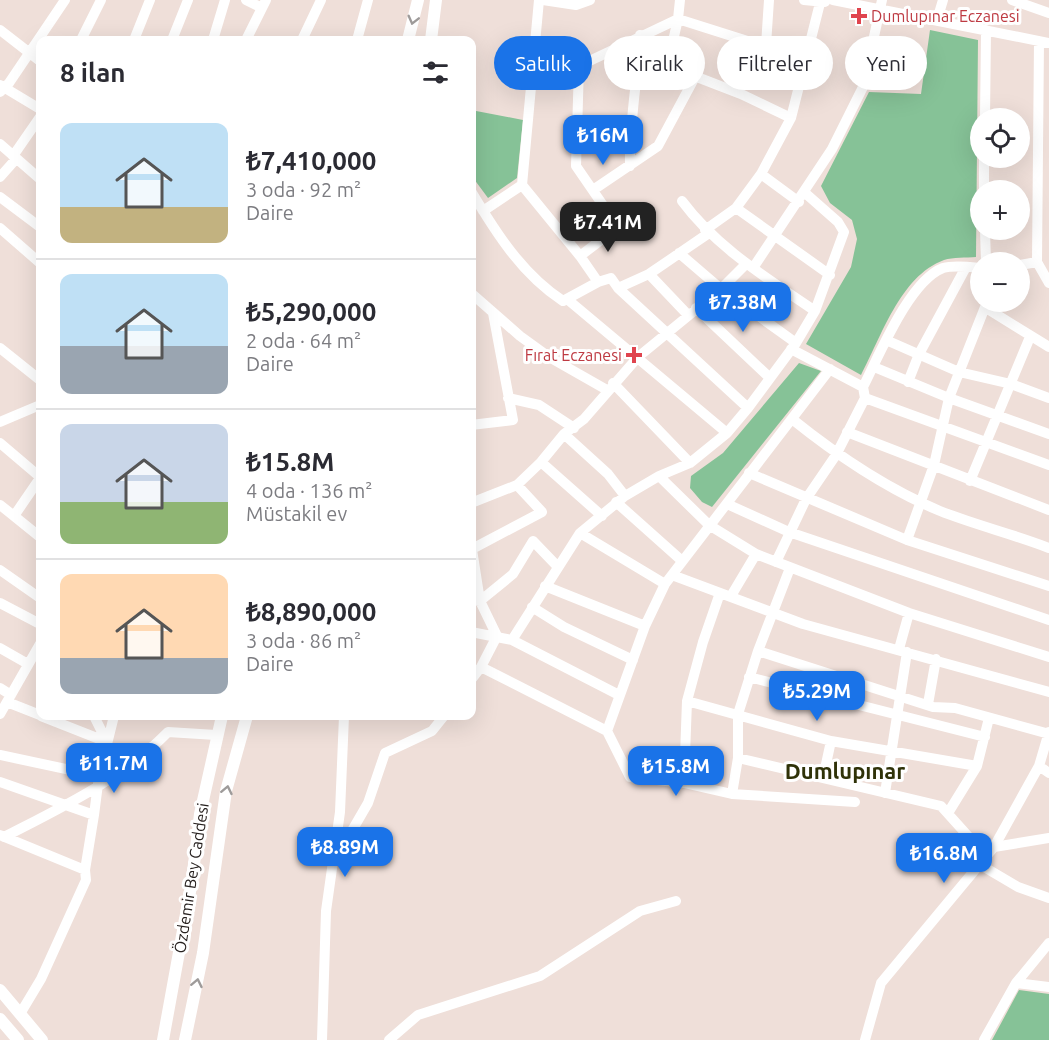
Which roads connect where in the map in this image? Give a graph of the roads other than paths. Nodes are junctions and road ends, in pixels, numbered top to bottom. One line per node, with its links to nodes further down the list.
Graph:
1 (65, 0): 29 (street)
2 (100, 0): 30 (street)
3 (150, 0): 31 (street)
4 (188, 0): 32 (street)
5 (225, 0): 33 (street)
6 (246, 0): 21 (street)
7 (321, 0): 35 (street)
8 (369, 0): 36 (street)
9 (418, 0): 37 (main road, one-way to 37)
10 (435, 0): 38 (main road)
11 (541, 0): 19 (street); 39 (street)
12 (590, 0): 19 (street)
13 (680, 0): 24 (street)
14 (769, 0): 42 (street)
15 (804, 0): 20 (street)
16 (833, 0): 20 (street); 22 (street)
17 (943, 0): 25 (street)
18 (1012, 0): 23 (street)
19 (577, 3)
20 (820, 3): 43 (street)
21 (264, 4): 34 (street)
22 (882, 4): 25 (street); 69 (street)
23 (1049, 13)
24 (678, 19): 28 (street); 40 (street); 41 (street)
25 (937, 20): 27 (street)
26 (0, 30): 46 (street)
27 (986, 30): 44 (street); 56 (street)
28 (640, 35): 48 (street); 62 (street)
29 (41, 36)
30 (83, 36)
31 (136, 36)
32 (174, 36)
33 (214, 36)
34 (248, 36)
35 (304, 36)
36 (358, 36)
37 (409, 36)
38 (431, 36)
39 (536, 36)
40 (674, 36)
41 (736, 36)
42 (767, 36)
43 (812, 36)
44 (1046, 41): 61 (street)
45 (36, 44): 46 (street)
46 (31, 52): 47 (street); 50 (street)
47 (36, 57)
48 (592, 59)
49 (705, 81): 57 (street)
50 (1, 88): 55 (street)
51 (530, 90): 66 (street)
52 (578, 90): 67 (street)
53 (688, 90): 62 (street)
54 (799, 90): 57 (street)
55 (36, 107)
56 (985, 108)
57 (791, 118): 64 (street)
58 (36, 124): 60 (street)
59 (0, 144): 60 (street)
60 (15, 158): 63 (street); 65 (street)
61 (1043, 162): 81 (street)
62 (630, 166): 67 (street)
63 (36, 172)
64 (761, 174): 69 (street); 72 (street)
65 (0, 177)
66 (522, 185): 73 (street); 80 (street)
67 (593, 190): 80 (street)
68 (0, 197): 74 (street)
69 (801, 197): 77 (street); 88 (street)
70 (476, 199): 73 (street)
71 (682, 201): 76 (street)
72 (736, 208): 76 (street); 77 (street)
73 (483, 211): 94 (street)
74 (36, 221)
75 (0, 228): 82 (street)
76 (707, 232): 78 (street); 84 (street)
77 (772, 236): 84 (street); 88 (street)
78 (679, 252): 87 (street); 92 (street)
79 (1049, 254): 81 (street)
80 (580, 256): 89 (street)
81 (1037, 258): 83 (street); 90 (street)
82 (36, 260)
83 (1030, 260)
84 (750, 266): 92 (street); 96 (street)
85 (966, 267): 86 (street); 102 (street); 106 (street)
86 (970, 267)
87 (649, 274): 91 (street); 95 (street)
88 (830, 275): 96 (street)
89 (598, 282): 91 (street); 94 (street)
90 (1049, 283)
91 (618, 288): 100 (street)
92 (721, 289): 95 (street); 103 (street)
93 (476, 298): 99 (street)
94 (567, 299): 107 (street)
95 (692, 311): 100 (street); 112 (street)
96 (815, 311): 103 (street)
97 (984, 312): 110 (street)
98 (997, 312): 101 (street)
99 (493, 313): 115 (street); 117 (street)
100 (666, 332): 107 (street); 121 (street)
101 (1030, 337): 104 (street); 114 (street)
102 (886, 340): 106 (street); 108 (street)
103 (794, 346): 109 (street); 112 (street)
104 (1049, 347)
105 (0, 348): 111 (street)
106 (919, 354): 110 (street); 113 (street)
107 (638, 357): 115 (street); 129 (street)
108 (874, 367): 113 (street); 116 (street)
109 (830, 369): 116 (street); 123 (street)
110 (958, 372): 114 (street); 118 (street)
111 (36, 377)
112 (770, 378): 121 (street)
113 (908, 382): 118 (street)
114 (1011, 384): 119 (street); 122 (street)
115 (610, 386): 127 (street); 135 (street)
116 (864, 393): 126 (street); 128 (street)
117 (508, 398): 125 (street); 127 (street)
118 (950, 398): 122 (street); 126 (street)
119 (1049, 398)
120 (36, 407): 124 (street)
121 (748, 408): 129 (street)
122 (999, 415): 130 (street); 132 (street)
123 (792, 418): 133 (street); 138 (street)
124 (0, 422)
125 (476, 424)
126 (942, 426): 132 (street); 136 (street)
127 (569, 431): 134 (street); 144 (street)
128 (848, 432): 133 (street); 136 (street)
129 (727, 433): 135 (street)
130 (1049, 434)
131 (0, 443): 139 (street)
132 (988, 443): 137 (street); 141 (street)
133 (836, 455): 145 (street); 147 (street)
134 (541, 462): 143 (street); 152 (street)
135 (690, 463): 140 (street)
136 (934, 465): 141 (street); 147 (street)
137 (1049, 465)
138 (749, 473): 145 (street); 148 (street)
139 (36, 474)
140 (659, 476): 144 (street); 153 (street)
141 (970, 481): 150 (street)
142 (36, 483): 151 (street)
143 (517, 485): 146 (street); 159 (street)
144 (621, 499): 152 (street); 161 (street)
145 (806, 499): 155 (street); 157 (street)
146 (476, 501)
147 (923, 503): 157 (street); 158 (street)
148 (727, 504): 153 (street); 155 (street)
149 (0, 505): 151 (street)
150 (1049, 510)
151 (14, 516): 156 (street)
152 (602, 516): 154 (street)
153 (709, 525): 160 (street); 161 (street)
154 (580, 532): 163 (street); 166 (street)
155 (789, 532): 162 (street); 176 (street)
156 (36, 534)
157 (907, 540): 168 (street)
158 (1049, 548)
159 (476, 549)
160 (756, 554): 162 (street); 170 (street)
161 (681, 560): 166 (street)
162 (776, 561): 164 (street)
163 (558, 567): 167 (street); 171 (street)
164 (790, 568): 174 (street); 175 (street)
165 (0, 570): 169 (street)
166 (668, 580): 170 (street); 178 (street)
167 (545, 586): 173 (street); 178 (street)
168 (1049, 586)
169 (36, 595)
170 (725, 595): 174 (street); 197 (street)
171 (476, 600): 180 (street)
172 (0, 603): 177 (street)
173 (532, 607): 181 (street); 188 (street)
174 (772, 613): 183 (street); 185 (street)
175 (909, 613): 183 (street); 186 (street)
176 (1049, 620)
177 (36, 622)
178 (645, 626): 188 (street)
179 (476, 633): 180 (street)
180 (497, 636): 181 (street); 190 (street)
181 (512, 640): 194 (street)
182 (0, 648): 189 (street)
183 (903, 650): 187 (street); 195 (street)
184 (36, 651): 189 (street)
185 (758, 651): 191 (street); 195 (street)
186 (1049, 657)
187 (936, 659): 193 (street); 198 (street)
188 (633, 660): 194 (street)
189 (28, 664): 196 (street)
190 (476, 669): 211 (street)
191 (748, 677): 201 (street); 202 (street)
192 (0, 688): 196 (street)
193 (1049, 692)
194 (619, 695): 211 (street)
195 (900, 696): 198 (street); 202 (street)
196 (9, 698): 199 (street); 200 (street)
197 (687, 700): 201 (street); 226 (street)
198 (928, 704): 203 (street)
199 (36, 712)
200 (0, 714)
201 (738, 714): 215 (street); 219 (street)
202 (897, 716): 214 (street); 217 (street)
203 (988, 718): 212 (street); 214 (street)
204 (53, 720): 216 (street)
205 (96, 720): 216 (street)
206 (113, 720): 216 (street)
207 (221, 720): 213 (main road, Özdemir Bey Caddesi)
208 (246, 720): 250 (main road, one-way to 208)
209 (344, 720): 237 (street)
210 (441, 720): 237 (street)
211 (607, 731): 226 (street)
212 (1049, 733): 221 (street)
213 (216, 735): 225 (street); 249 (main road, Özdemir Bey Caddesi)
214 (985, 737): 220 (street)
215 (831, 741): 217 (street); 223 (street)
216 (107, 742): 225 (street)
217 (891, 753): 220 (street); 227 (street)
218 (0, 755): 225 (street)
219 (738, 758): 223 (street); 228 (street)
220 (977, 766): 231 (street)
221 (1039, 766): 222 (street); 235 (street)
222 (1049, 772)
223 (823, 778): 227 (street)
224 (0, 782): 230 (street)
225 (99, 782): 230 (street); 232 (street)
226 (684, 783): 228 (street)
227 (885, 792): 231 (street)
228 (732, 794): 229 (street)
229 (855, 802)
230 (65, 805): 232 (street); 233 (street)
231 (948, 813): 236 (street)
232 (94, 815): 238 (street)
233 (2, 836): 238 (street)
234 (1049, 838): 235 (street)
235 (994, 847): 236 (street)
236 (983, 860): 239 (street); 253 (street)
237 (332, 865): 251 (street)
238 (85, 870): 245 (street)
239 (1049, 898)
240 (676, 902): 252 (street)
241 (1049, 943): 242 (street)
242 (1016, 982): 243 (street); 254 (street)
243 (1049, 987)
244 (0, 990): 245 (main road)
245 (20, 1014): 248 (main road)
246 (0, 1019): 247 (main road)
247 (18, 1040)
248 (42, 1040)
249 (163, 1040)
250 (185, 1040)
251 (322, 1040)
252 (388, 1040)
253 (865, 1040)
254 (984, 1040)

